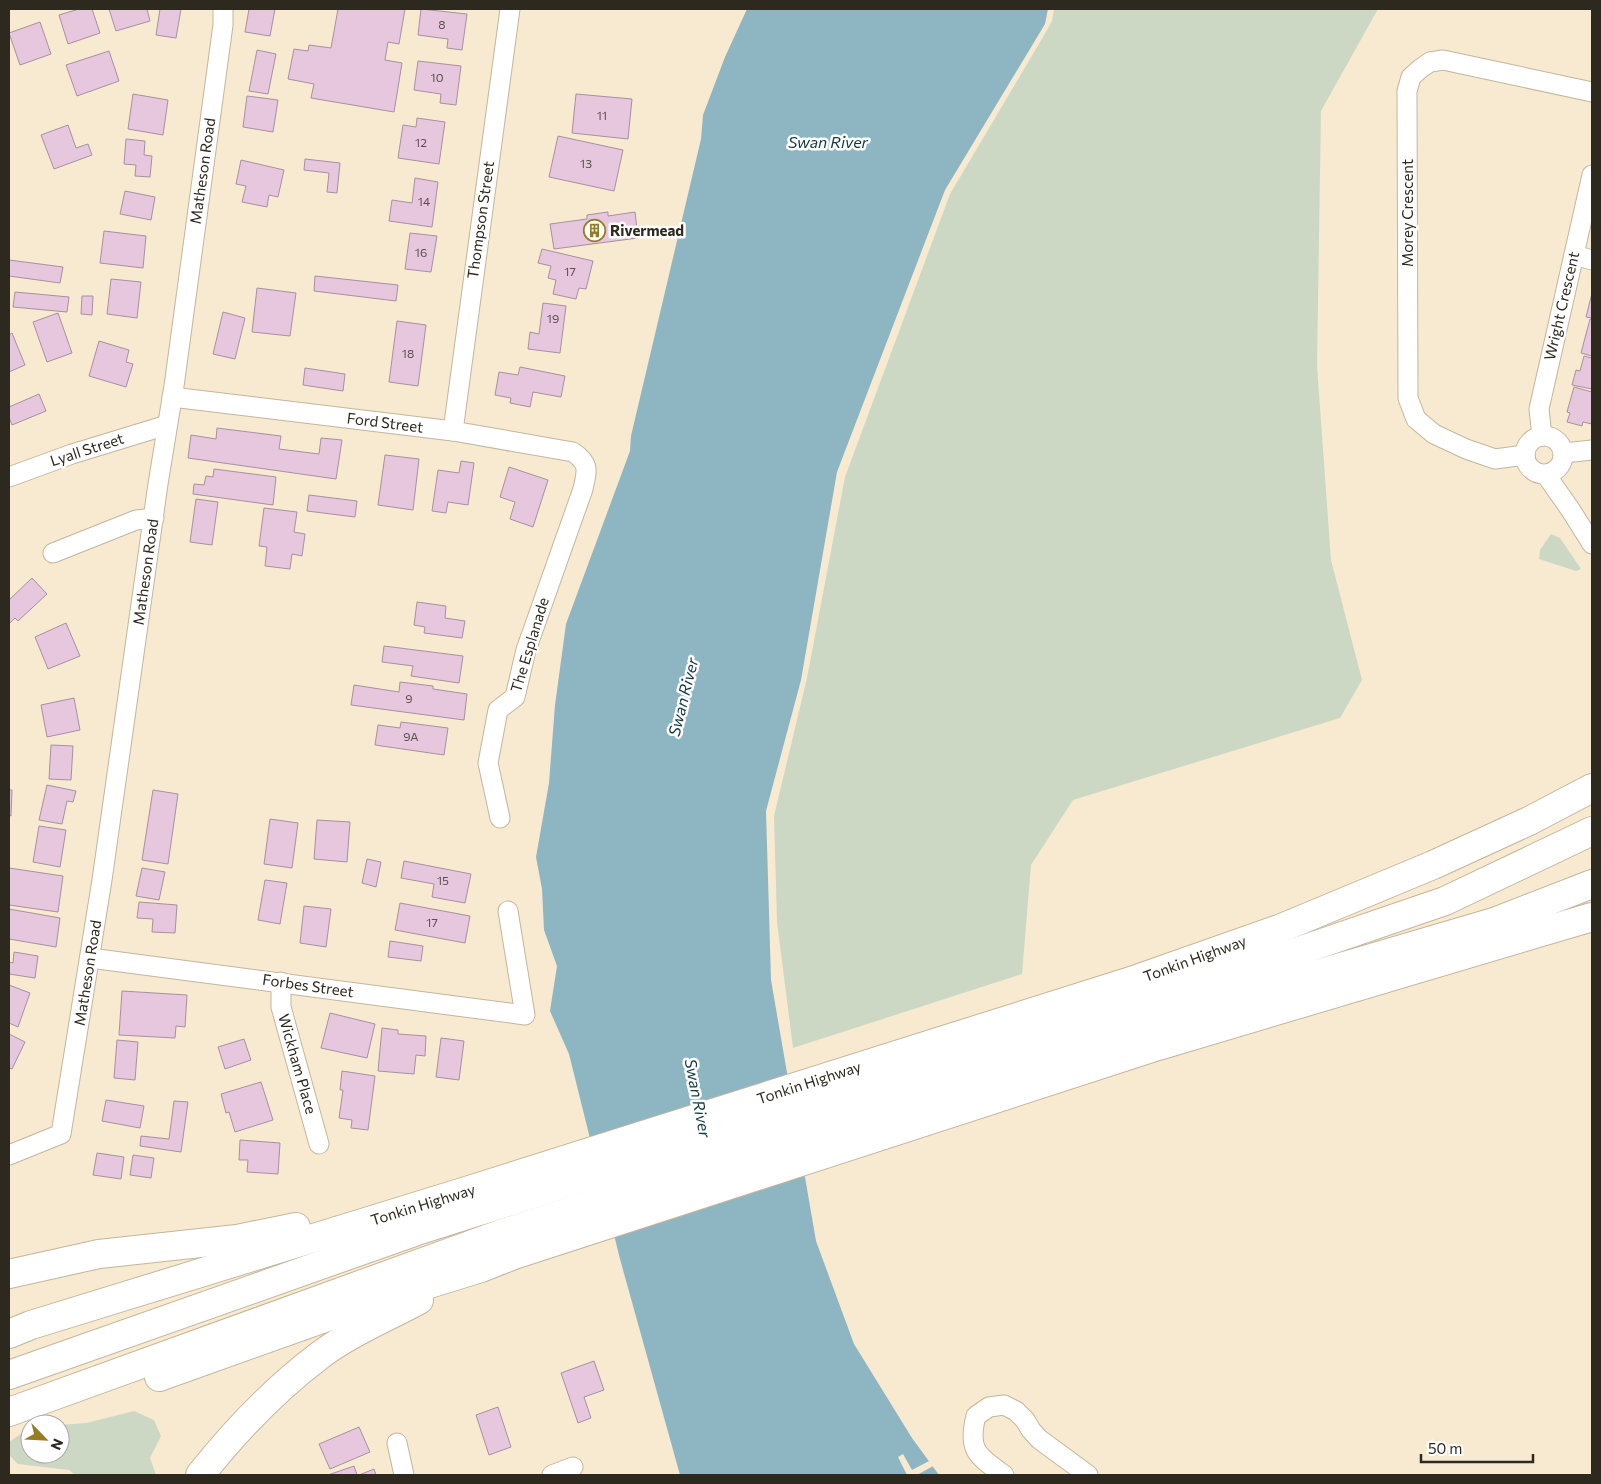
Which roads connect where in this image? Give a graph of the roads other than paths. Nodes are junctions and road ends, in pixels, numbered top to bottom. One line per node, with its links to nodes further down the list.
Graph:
1 (223, 9): 7 (street, Matheson Road)
2 (510, 9): 9 (street, Thompson Street)
3 (1592, 92): 13 (street, Morey Crescent)
4 (1592, 176): 5 (street, Wright Crescent)
5 (1574, 255): 6 (street); 10 (street, Wright Crescent)
6 (1592, 260)
7 (172, 397): 8 (street, Matheson Road); 9 (street, Ford Street)
8 (167, 425): 16 (street, Lyall Street); 17 (street, Matheson Road)
9 (453, 431): 14 (street, Ford Street)
10 (1542, 436): 12 (street); 13 (street)
11 (1592, 450): 12 (street)
12 (1564, 454): 15 (street)
13 (1525, 455): 15 (street)
14 (587, 469): 21 (street, The Esplanade)
15 (1546, 475): 18 (street)
16 (9, 478)
17 (154, 518): 19 (street); 26 (street, Matheson Road)
18 (1592, 544)
19 (54, 553)
20 (1592, 788): 31 (highway, Tonkin Highway)
21 (500, 818)
22 (1592, 831): 31 (highway, Tonkin Highway)
23 (1592, 884): 32 (highway)
24 (508, 911): 27 (street, Forbes Street)
25 (1592, 917): 32 (highway)
26 (90, 958): 27 (street, Forbes Street); 29 (street, Matheson Road)
27 (281, 982): 28 (street, Wickham Place)
28 (320, 1144)
29 (9, 1155)
30 (463, 1192): 31 (highway, Tonkin Highway); 34 (highway); 35 (highway, Tonkin Highway)
31 (495, 1194): 36 (highway, Tonkin Highway)
32 (510, 1244): 33 (highway); 37 (highway)
33 (481, 1268): 38 (highway); 41 (highway)
34 (9, 1274)
35 (9, 1334)
36 (9, 1375)
37 (9, 1412)
38 (9, 1429)
39 (397, 1443): 42 (street)
40 (573, 1467): 43 (street)
41 (200, 1475)
42 (404, 1475)
43 (552, 1475)
44 (1004, 1475): 45 (street)
45 (1088, 1475)

